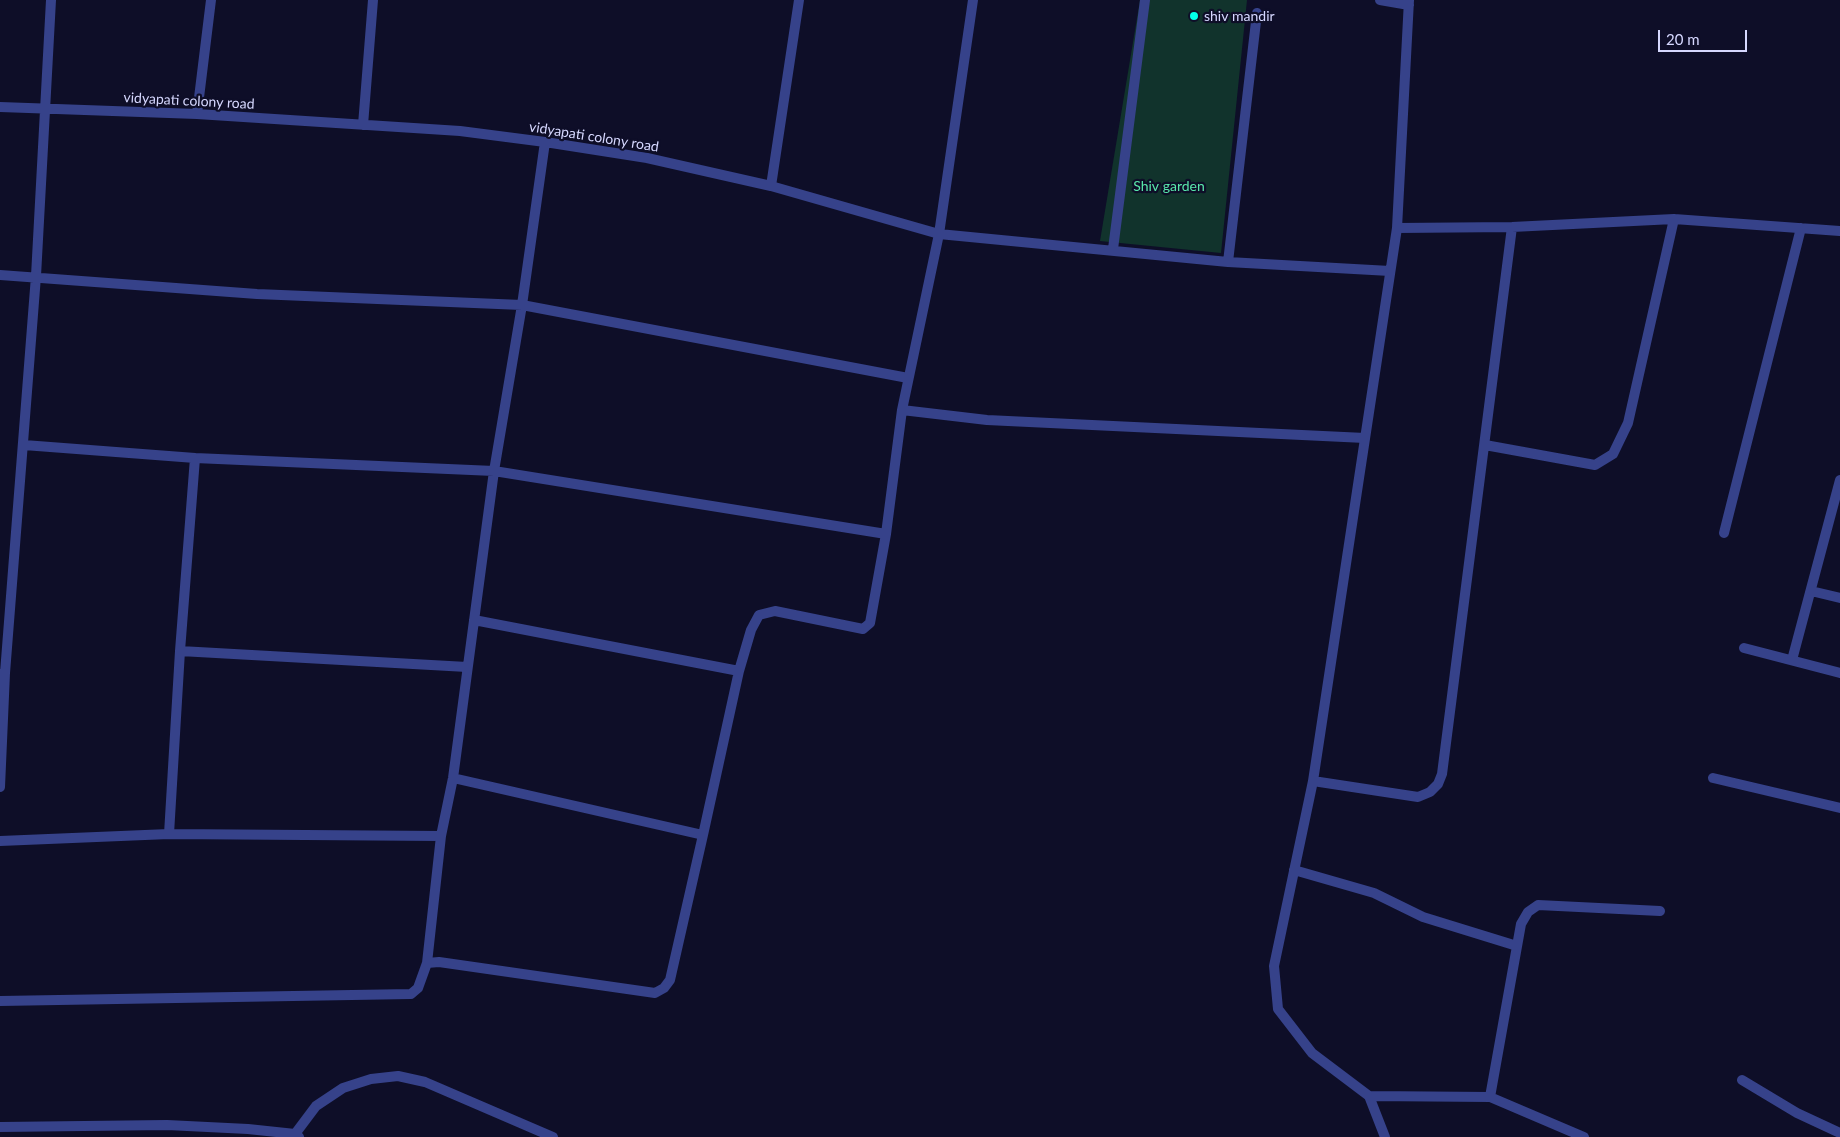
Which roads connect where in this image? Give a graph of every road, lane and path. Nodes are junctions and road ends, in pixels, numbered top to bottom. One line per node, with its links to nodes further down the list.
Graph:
1 (50, 0): 11 (street)
2 (211, 0): 12 (street)
3 (373, 0): 13 (street)
4 (799, 0): 15 (street)
5 (973, 0): 21 (street)
6 (1145, 0): 22 (street)
7 (1380, 0): 8 (street)
8 (1409, 2): 18 (street)
9 (1256, 13): 23 (street)
10 (0, 107): 11 (street, vidyapati colony road)
11 (43, 108): 12 (street, vidyapati colony road); 26 (street)
12 (198, 114): 13 (street, vidyapati colony road)
13 (362, 125): 14 (street, vidyapati colony road)
14 (545, 142): 15 (street, vidyapati colony road); 27 (street)
15 (771, 186): 21 (street, vidyapati colony road)
16 (1674, 219): 17 (street); 19 (street); 31 (street)
17 (1512, 227): 18 (street); 31 (street)
18 (1397, 228): 24 (street)
19 (1800, 228): 20 (street); 36 (street)
20 (1840, 231)
21 (939, 234): 22 (street, vidyapati colony road); 28 (street)
22 (1113, 250): 23 (street, vidyapati colony road)
23 (1228, 262): 24 (street, vidyapati colony road)
24 (1390, 271): 30 (street)
25 (0, 275): 26 (street)
26 (36, 276): 27 (street); 32 (street)
27 (522, 305): 28 (street); 34 (street)
28 (908, 378): 29 (street)
29 (902, 410): 30 (street); 37 (street)
30 (1365, 438): 50 (street)
31 (1485, 445): 50 (street)
32 (24, 446): 33 (street); 47 (street)
33 (195, 458): 34 (street); 42 (street)
34 (494, 471): 37 (street); 40 (street)
35 (1840, 480): 38 (street)
36 (1724, 533)
37 (886, 534): 45 (street)
38 (1810, 591): 39 (street); 43 (street)
39 (1840, 598)
40 (474, 620): 44 (street); 45 (street)
41 (1744, 648): 43 (street)
42 (180, 651): 44 (street); 53 (street)
43 (1792, 660): 46 (street)
44 (467, 667): 48 (street)
45 (739, 671): 54 (street)
46 (1840, 673)
47 (3, 674): 51 (street)
48 (453, 778): 54 (street); 55 (street)
49 (1713, 778): 52 (street)
50 (1313, 781): 57 (street)
51 (0, 787)
52 (1840, 808)
53 (169, 834): 55 (street); 56 (street)
54 (703, 835): 60 (street)
55 (441, 836): 60 (street)
56 (0, 841)
57 (1294, 870): 59 (street); 63 (street)
58 (1660, 912): 59 (street)
59 (1517, 946): 64 (street)
60 (428, 963): 61 (street)
61 (0, 1001)
62 (1742, 1080): 66 (street)
63 (1369, 1096): 64 (street); 69 (street)
64 (1490, 1097): 70 (street)
65 (0, 1127): 67 (street)
66 (1840, 1133)
67 (297, 1136): 68 (street)
68 (553, 1137)
69 (1385, 1137)
70 (1584, 1137)

